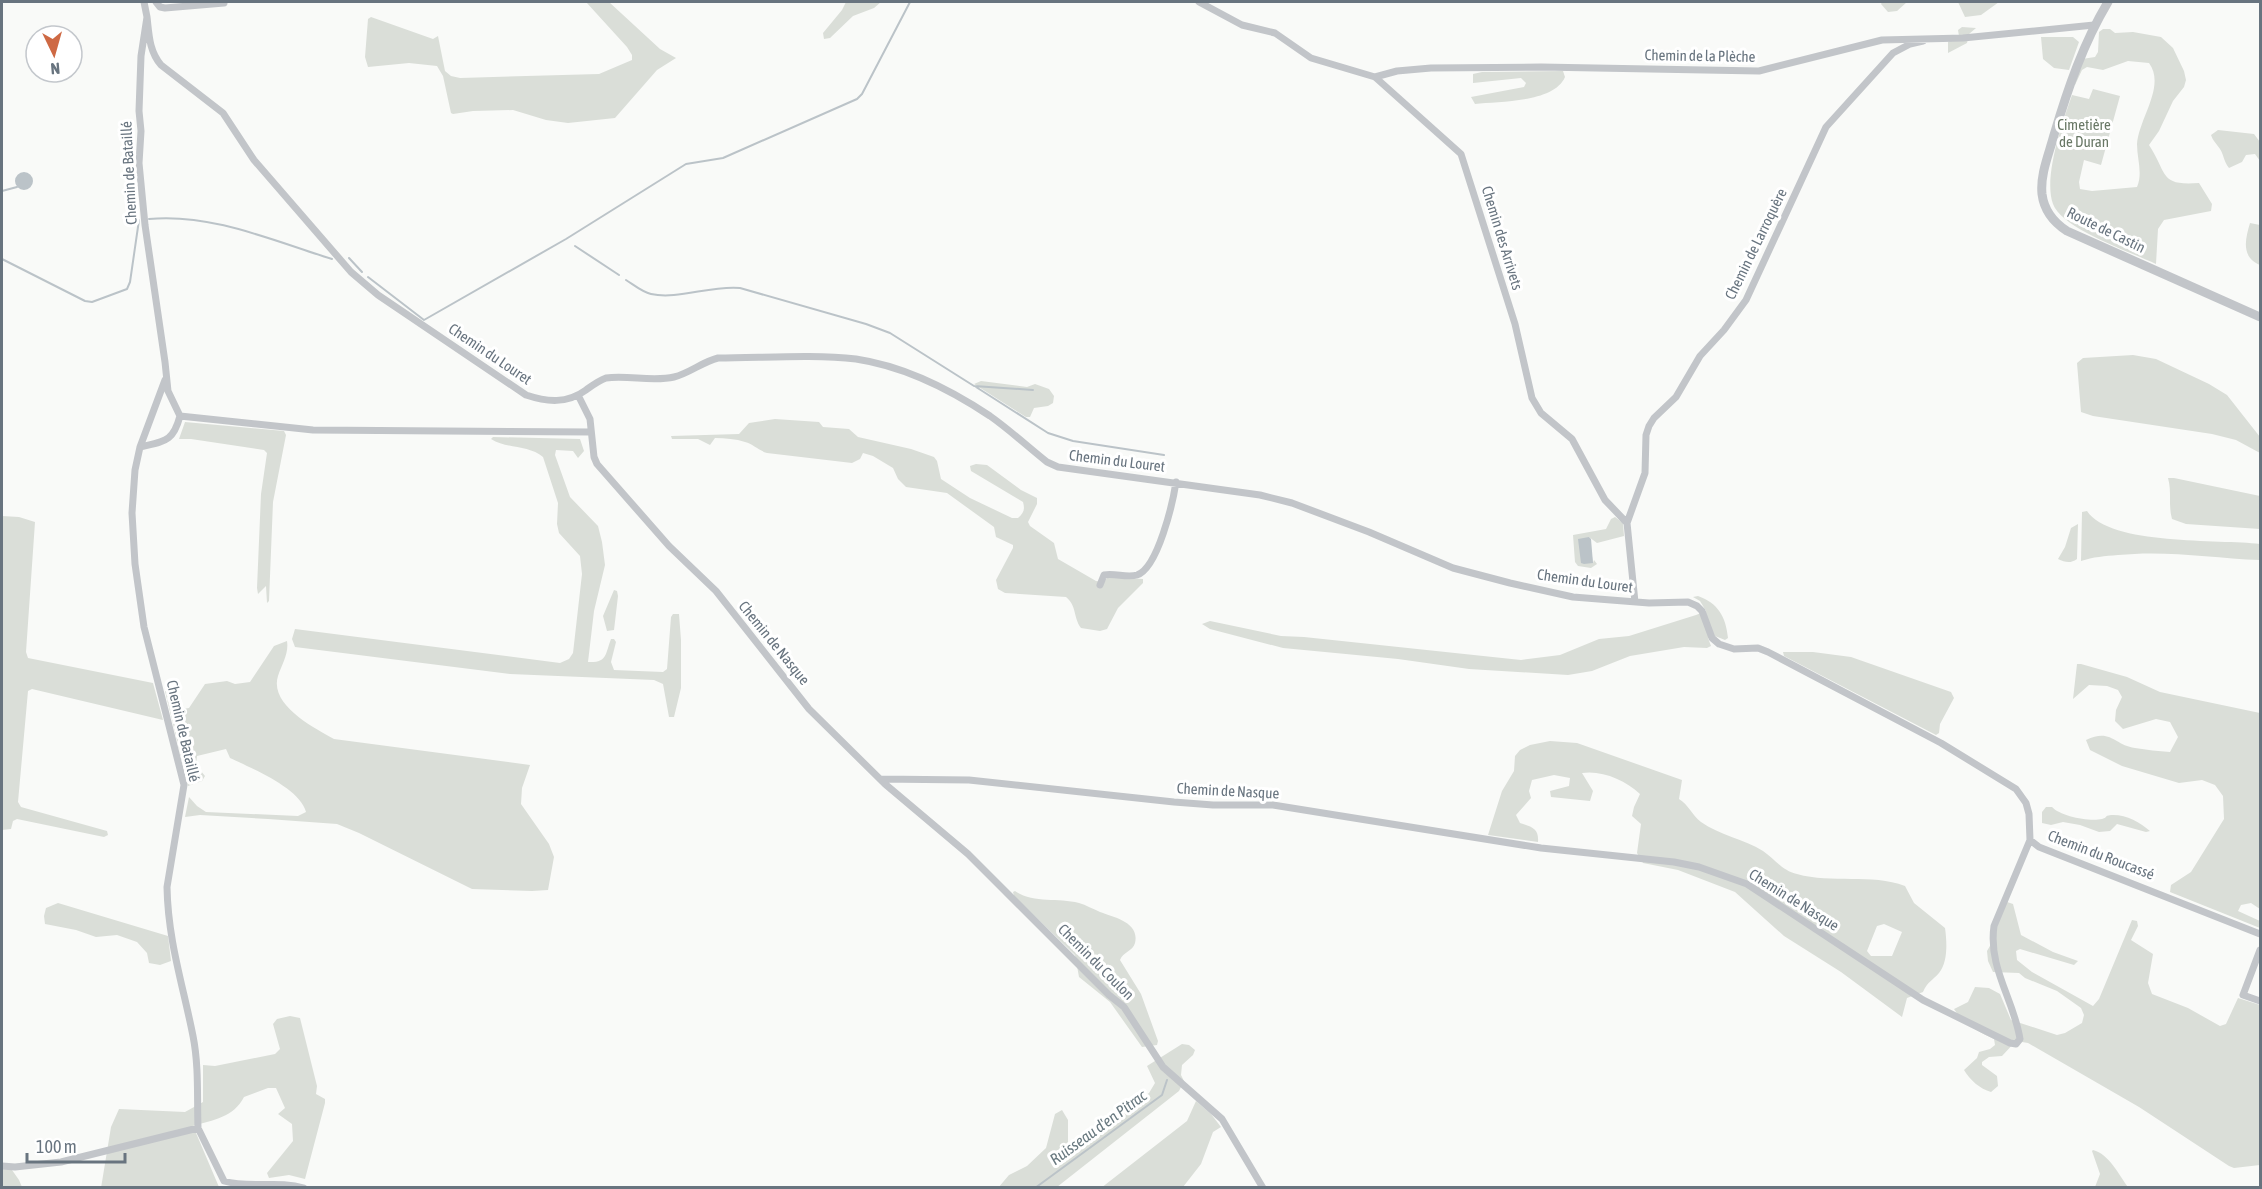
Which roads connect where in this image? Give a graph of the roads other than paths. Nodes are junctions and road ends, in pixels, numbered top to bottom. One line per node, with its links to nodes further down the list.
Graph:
1 (144, 2): 6 (street, Chemin de Bataillé)
2 (156, 2): 5 (street)
3 (1199, 2): 9 (street, Chemin des Arrivets)
4 (2108, 2): 7 (street, Route de Castin)
5 (224, 3)
6 (147, 17): 11 (street, Chemin de Bataillé); 12 (street, Chemin du Louret)
7 (2094, 26): 8 (street, Chemin de la Plèche); 10 (street, Route de Castin)
8 (1934, 38): 9 (street, Chemin de la Plèche); 17 (street, Chemin de Larroquère)
9 (1374, 77): 17 (street, Chemin des Arrivets)
10 (2260, 317)
11 (165, 378): 13 (street, Chemin de Bataillé); 15 (street, Chemin de Bataillé)
12 (578, 395): 14 (street, Chemin de Nasque); 16 (street, Chemin du Louret)
13 (180, 416): 14 (street); 15 (street)
14 (591, 432): 20 (street, Chemin de Nasque)
15 (140, 447): 26 (street, Chemin de Bataillé)
16 (1176, 482): 18 (street); 19 (street, Chemin du Louret)
17 (1627, 523): 19 (street)
18 (1100, 585)
19 (1635, 602): 21 (street, Chemin du Louret)
20 (880, 779): 25 (street, Chemin de Nasque); 29 (street, Chemin du Coulon)
21 (2030, 840): 22 (street, Chemin du Roucassé); 25 (street, Chemin du Roucassé)
22 (2260, 934)
23 (2260, 950): 24 (street)
24 (2260, 1001)
25 (2019, 1042)
26 (198, 1128): 27 (street); 28 (street)
27 (2, 1166)
28 (304, 1188)
29 (1263, 1188)

